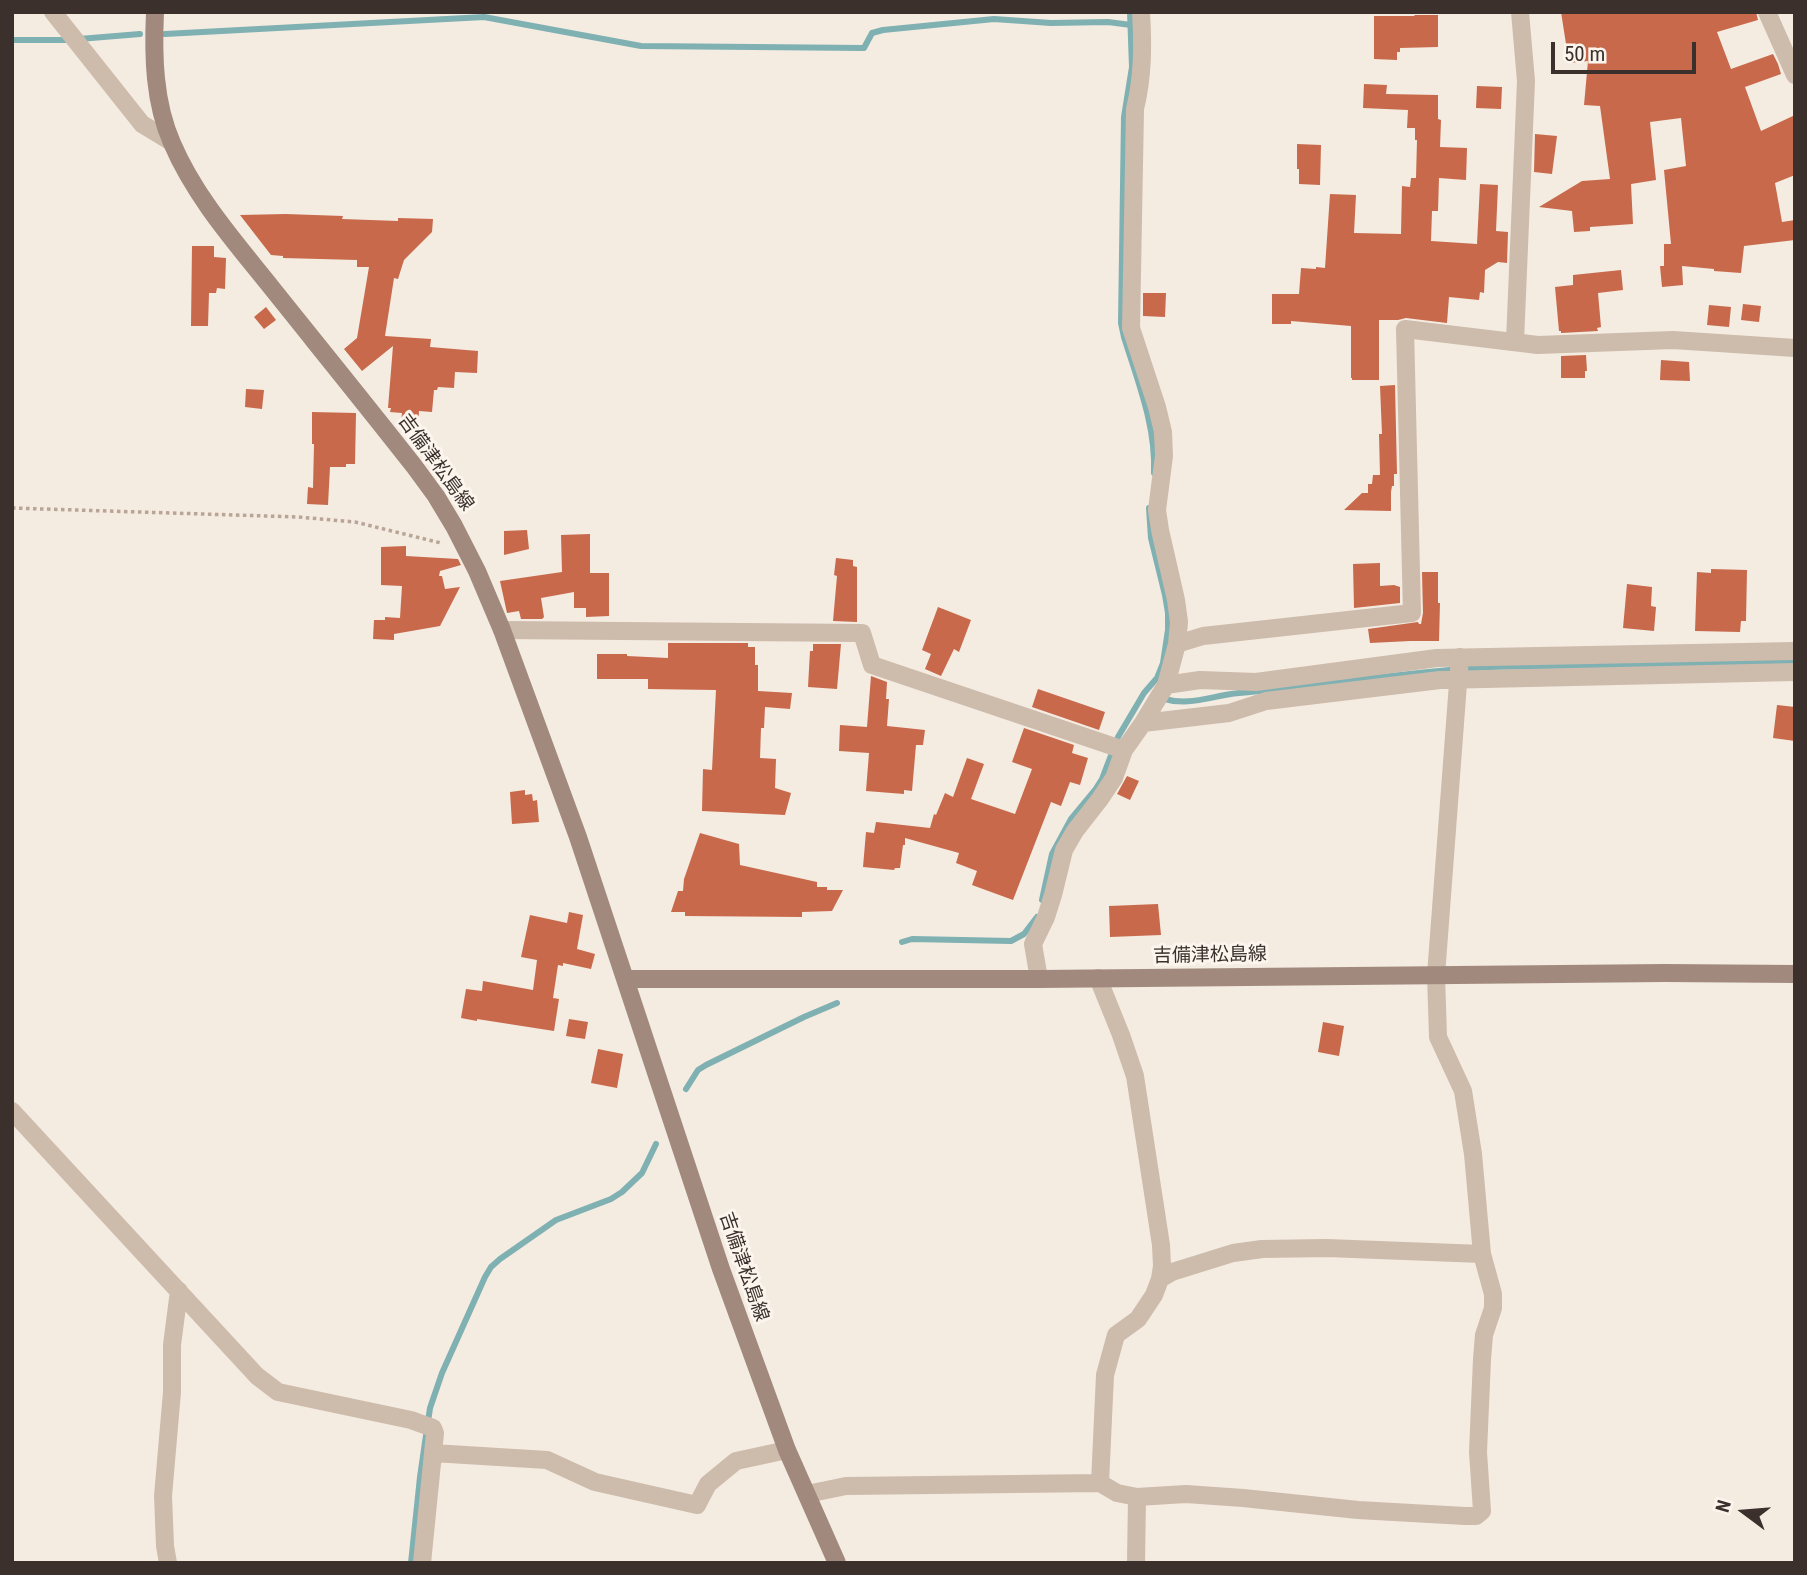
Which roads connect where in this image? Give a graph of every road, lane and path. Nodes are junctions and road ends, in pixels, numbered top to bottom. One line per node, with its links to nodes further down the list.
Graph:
1 (53, 12): 7 (street)
2 (155, 12): 7 (main road, 吉備津松島線)
3 (1141, 12): 13 (street)
4 (1520, 12): 8 (street)
5 (1767, 12): 6 (street)
6 (1795, 75)
7 (170, 141): 11 (main road, 吉備津松島線)
8 (1515, 341): 9 (street); 13 (street)
9 (1795, 348)
10 (12, 508): 11 (path)
11 (467, 550): 12 (main road, 吉備津松島線)
12 (502, 629): 20 (street); 24 (main road, 吉備津松島線)
13 (1177, 644): 18 (street)
14 (1795, 650): 15 (street)
15 (1460, 657): 17 (street); 18 (street)
16 (1795, 672): 17 (street)
17 (1458, 680): 19 (street); 22 (street)
18 (1164, 687): 19 (street)
19 (1143, 723): 20 (street)
20 (1117, 747): 25 (street)
21 (1795, 974): 22 (main road, 吉備津松島線)
22 (1436, 975): 23 (main road, 吉備津松島線); 27 (street)
23 (1098, 978): 25 (main road, 吉備津松島線); 28 (street)
24 (625, 979): 25 (main road, 吉備津松島線); 30 (main road, 吉備津松島線)
25 (1039, 979)
26 (12, 1111): 29 (street)
27 (1482, 1254): 28 (street); 34 (street)
28 (1160, 1279): 32 (street)
29 (178, 1291): 31 (street); 35 (street)
30 (787, 1450): 31 (street); 33 (main road, 吉備津松島線)
31 (433, 1453): 36 (street)
32 (1100, 1483): 33 (street); 34 (street)
33 (807, 1494): 37 (main road, 吉備津松島線)
34 (1137, 1497): 38 (street)
35 (168, 1563)
36 (422, 1563)
37 (837, 1563)
38 (1136, 1563)

